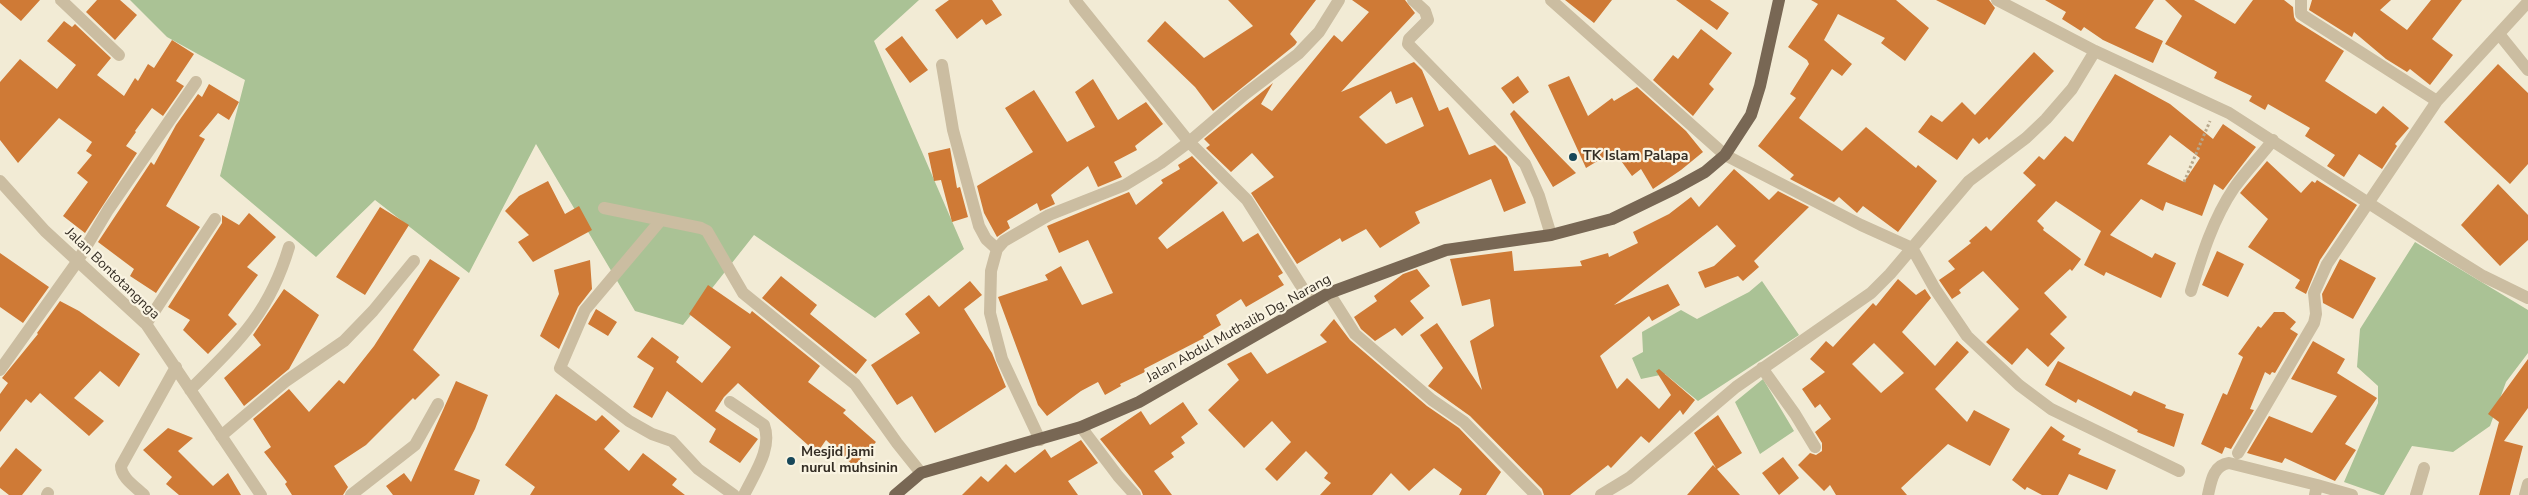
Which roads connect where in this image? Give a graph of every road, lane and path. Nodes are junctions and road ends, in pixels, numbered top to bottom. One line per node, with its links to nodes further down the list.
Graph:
1 (61, 0): 12 (street)
2 (1075, 0): 19 (street)
3 (1339, 0): 19 (street)
4 (1414, 0): 27 (street)
5 (1550, 0): 20 (street)
6 (1778, 0): 20 (main road, Jalan Abdul Muthalib Dg. Narang)
7 (1997, 0): 11 (street)
8 (2301, 0): 16 (street)
9 (2528, 2): 10 (street)
10 (2499, 34): 14 (street); 16 (street)
11 (2095, 51): 17 (street); 29 (street)
12 (119, 55)
13 (942, 65): 30 (street)
14 (2528, 70)
15 (196, 82): 32 (street)
16 (2437, 101): 23 (street)
17 (2216, 107): 18 (street); 22 (path)
18 (2273, 140): 23 (street); 33 (street)
19 (1189, 142): 30 (street); 36 (street)
20 (1725, 155): 27 (main road, Jalan Abdul Muthalib Dg. Narang); 29 (street)
21 (0, 181): 32 (street, Jalan Bontotangnga)
22 (2184, 182)
23 (2370, 203): 35 (street); 48 (street)
24 (604, 208): 26 (street)
25 (215, 219): 37 (street)
26 (661, 220): 51 (street); 57 (street)
27 (1552, 235): 34 (main road, Jalan Abdul Muthalib Dg. Narang)
28 (289, 247): 41 (street)
29 (1912, 248): 39 (street); 50 (street)
30 (996, 249): 46 (street)
31 (414, 261): 45 (street)
32 (77, 262): 37 (street, Jalan Bontotangnga); 40 (street)
33 (2191, 291)
34 (1328, 293): 36 (main road, Jalan Abdul Muthalib Dg. Narang); 61 (street)
35 (2528, 298)
36 (1312, 303): 44 (main road, Jalan Abdul Muthalib Dg. Narang)
37 (146, 324): 38 (street, Jalan Bontotangnga)
38 (176, 367): 41 (street, Jalan Bontotangnga); 54 (street)
39 (1762, 368): 47 (street); 62 (street)
40 (0, 370)
41 (190, 390): 45 (street, Jalan Bontotangnga)
42 (730, 402): 58 (street)
43 (438, 404): 56 (street)
44 (1081, 427): 46 (main road, Jalan Abdul Muthalib Dg. Narang); 60 (street)
45 (221, 436): 55 (street, Jalan Bontotangnga)
46 (1040, 440): 51 (main road, Jalan Abdul Muthalib Dg. Narang)
47 (1815, 447)
48 (2238, 453)
49 (2424, 468): 65 (street)
50 (2178, 471)
51 (921, 473): 59 (main road, Jalan Abdul Muthalib Dg. Narang)
52 (2528, 484): 66 (street)
53 (2316, 490): 63 (street); 64 (street)
54 (144, 495)
55 (260, 495)
56 (351, 495)
57 (734, 495)
58 (744, 495)
59 (895, 495)
60 (1135, 495)
61 (1536, 495)
62 (1601, 495)
63 (2208, 495)
64 (2352, 495)
65 (2416, 495)
66 (2525, 495)

